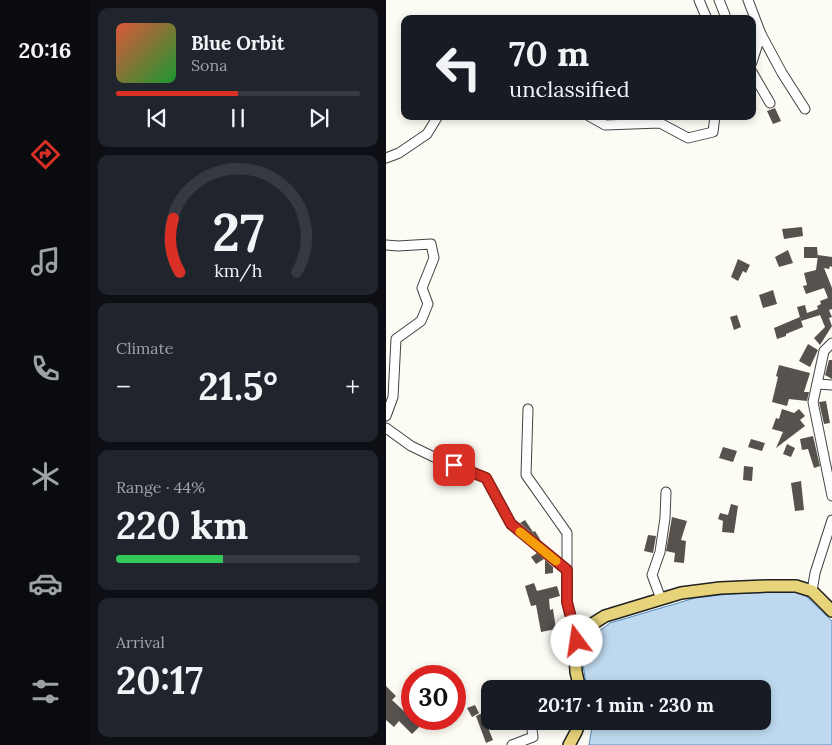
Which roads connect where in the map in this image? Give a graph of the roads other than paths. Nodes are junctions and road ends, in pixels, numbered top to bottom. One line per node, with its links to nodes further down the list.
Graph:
1 (699, 0): 4 (street)
2 (719, 0): 5 (street)
3 (748, 0): 6 (street)
4 (705, 15)
5 (724, 15)
6 (754, 15)
7 (756, 21): 8 (street)
8 (761, 34): 9 (street); 12 (street)
9 (756, 50)
10 (756, 79): 11 (street)
11 (770, 104)
12 (805, 109)
13 (436, 120): 16 (street)
14 (597, 120): 15 (street)
15 (714, 120)
16 (386, 158)
17 (386, 245): 22 (street)
18 (832, 343): 19 (street)
19 (817, 384): 20 (street); 24 (street)
20 (832, 385)
21 (528, 409): 28 (street)
22 (386, 416)
23 (386, 428): 28 (street)
24 (829, 470): 26 (street)
25 (666, 492): 30 (street)
26 (832, 496)
27 (832, 520): 29 (street)
28 (567, 570): 32 (street)
29 (812, 591): 30 (main road); 31 (main road)
30 (661, 599): 32 (main road)
31 (832, 611)
32 (577, 641): 33 (main road)
33 (578, 680)
34 (532, 730): 36 (street)
35 (577, 730): 37 (main road)
36 (512, 745)
37 (568, 745)

